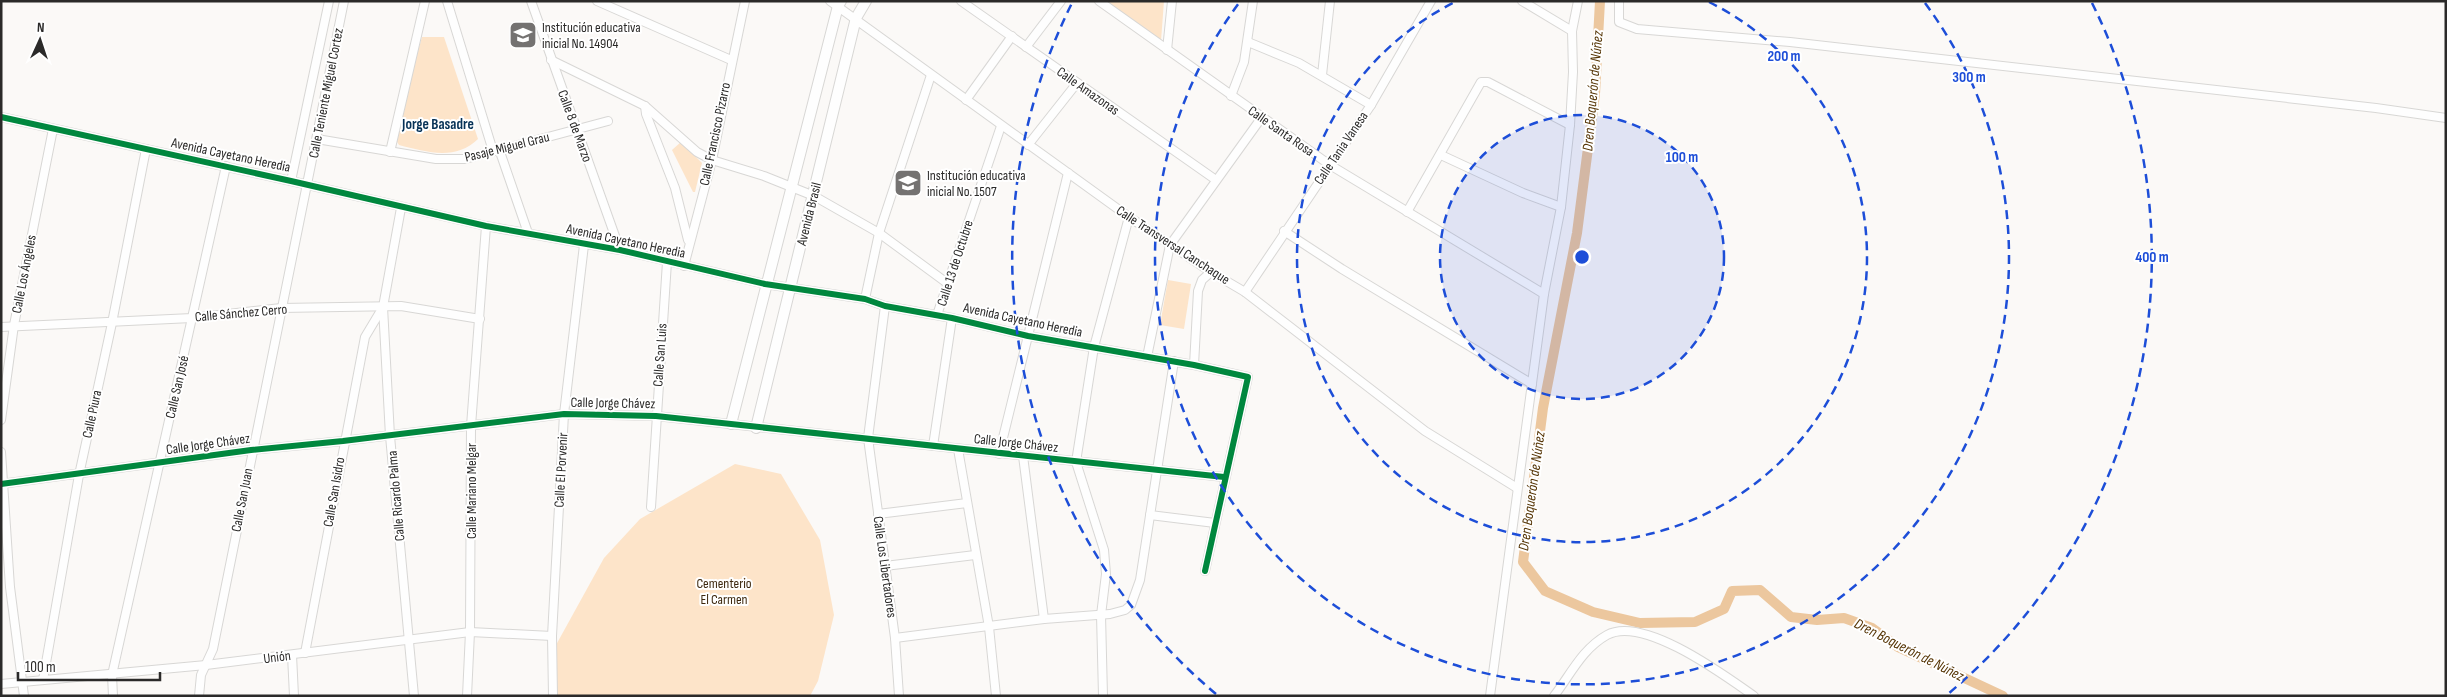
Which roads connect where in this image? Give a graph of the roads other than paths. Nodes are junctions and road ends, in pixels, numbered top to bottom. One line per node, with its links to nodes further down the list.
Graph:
1 (329, 1): 54 (street, Calle Teniente Miguel Cortez)
2 (344, 1): 43 (street, Calle Teniente Miguel Cortez)
3 (425, 1): 47 (street)
4 (446, 1): 46 (street)
5 (531, 1): 26 (street, Calle 8 de Marzo)
6 (597, 1): 27 (street)
7 (745, 1): 27 (street, Calle Francisco Pizarro)
8 (866, 1): 20 (street, Avenida Brasil)
9 (962, 1): 22 (street, Calle Amazonas)
10 (1060, 1): 24 (street)
11 (1099, 1): 25 (street, Calle Santa Rosa)
12 (1172, 1): 25 (street)
13 (1253, 1): 23 (street)
14 (1330, 1): 29 (street)
15 (1431, 1): 34 (street, Calle Tania Vanesa)
16 (1522, 1): 21 (street)
17 (1578, 1): 21 (street)
18 (1619, 1): 37 (street)
19 (836, 3): 20 (street, Calle Transversal Canchaque); 56 (street, Avenida Brasil)
20 (856, 18): 28 (street, Calle Transversal Canchaque); 57 (street, Avenida Brasil)
21 (1572, 31): 39 (street)
22 (1012, 36): 24 (street, Calle Amazonas); 32 (street)
23 (1248, 42): 29 (street); 31 (street)
24 (1026, 47): 30 (street, Calle Amazonas)
25 (1167, 50): 31 (street, Calle Santa Rosa)
26 (551, 60): 33 (street); 42 (street, Calle 8 de Marzo)
27 (731, 60): 49 (street, Calle Francisco Pizarro)
28 (931, 75): 32 (street, Calle Transversal Canchaque); 65 (street)
29 (1322, 75): 34 (street)
30 (1077, 83): 44 (street); 53 (street, Calle Amazonas)
31 (1231, 96): 36 (street, Calle Santa Rosa)
32 (966, 100): 40 (street, Calle Transversal Canchaque)
33 (645, 106): 49 (street); 66 (street)
34 (1371, 106): 50 (street, Calle Tania Vanesa)
35 (1, 117): 41 (street, Avenida Cayetano Heredia)
36 (1262, 117): 50 (street, Calle Santa Rosa); 53 (street)
37 (2446, 118)
38 (608, 121): 42 (street, Pasaje Miguel Grau)
39 (1570, 125): 48 (street); 58 (street)
40 (1001, 126): 44 (street, Calle Transversal Canchaque); 73 (street, Calle 13 de Octubre)
41 (53, 129): 45 (street, Avenida Cayetano Heredia); 87 (street, Calle Los Ángeles)
42 (576, 130): 46 (street, Pasaje Miguel Grau); 69 (street, Calle 8 de Marzo)
43 (317, 139): 47 (street, Pasaje Miguel Grau); 55 (street, Calle Teniente Miguel Cortez)
44 (1028, 145): 52 (street, Calle Transversal Canchaque)
45 (146, 149): 51 (street, Avenida Cayetano Heredia); 86 (street, Calle Piura)
46 (496, 150): 47 (street, Pasaje Miguel Grau); 64 (street)
47 (390, 152)
48 (1441, 155): 58 (street); 60 (street)
49 (712, 160): 56 (street); 66 (street, Calle Francisco Pizarro)
50 (1330, 165): 60 (street, Calle Santa Rosa); 63 (street, Calle Tania Vanesa)
51 (226, 166): 54 (street, Avenida Cayetano Heredia); 83 (street, Calle San José)
52 (1068, 173): 61 (street, Calle Transversal Canchaque); 89 (street)
53 (1216, 180): 68 (street)
54 (291, 181): 55 (street, Avenida Cayetano Heredia)
55 (308, 186): 59 (street, Avenida Cayetano Heredia); 81 (street, Calle San Juan)
56 (791, 188): 57 (street); 74 (street, Avenida Brasil)
57 (814, 196): 65 (street); 75 (street, Avenida Brasil)
58 (1562, 207): 77 (street)
59 (401, 208): 62 (street, Avenida Cayetano Heredia); 80 (street, Calle Ricardo Palma)
60 (1407, 212): 77 (street, Calle Santa Rosa)
61 (1130, 218): 68 (street, Calle Transversal Canchaque); 90 (street)
62 (486, 226): 64 (street, Avenida Cayetano Heredia); 85 (street, Calle Mariano Melgar)
63 (1284, 231): 76 (street, Calle Tania Vanesa); 94 (street)
64 (528, 233): 67 (street, Avenida Cayetano Heredia)
65 (879, 233): 73 (street); 78 (street)
66 (689, 242): 71 (street, Calle Francisco Pizarro)
67 (584, 245): 69 (street, Avenida Cayetano Heredia); 95 (street, Calle El Porvenir)
68 (1170, 245): 72 (street, Calle Transversal Canchaque); 91 (street)
69 (620, 250): 70 (street, Avenida Cayetano Heredia)
70 (667, 262): 71 (street, Avenida Cayetano Heredia); 96 (street, Calle San Luis)
71 (684, 266): 74 (street, Avenida Cayetano Heredia)
72 (1211, 272): 76 (street, Calle Transversal Canchaque); 93 (street)
73 (947, 283): 82 (street, Calle 13 de Octubre)
74 (765, 284): 75 (street, Avenida Cayetano Heredia); 98 (street, Avenida Brasil)
75 (792, 287): 78 (street, Avenida Cayetano Heredia); 100 (street, Avenida Brasil)
76 (1245, 292): 116 (street, Calle Transversal Canchaque)
77 (1544, 294): 94 (street)
78 (865, 299): 79 (street, Avenida Cayetano Heredia)
79 (885, 306): 82 (street, Avenida Cayetano Heredia); 102 (street, Calle Los Libertadores)
80 (383, 307): 81 (street, Calle Sánchez Cerro); 85 (street, Calle Sánchez Cerro); 101 (street, Calle Ricardo Palma); 103 (street, Calle San Isidro)
81 (281, 308): 83 (street, Calle Sánchez Cerro); 105 (street, Calle San Juan)
82 (937, 316): 84 (street, Avenida Cayetano Heredia)
83 (192, 318): 86 (street, Calle Sánchez Cerro); 111 (street, Calle San José)
84 (952, 318): 89 (street, Avenida Cayetano Heredia); 104 (street)
85 (480, 319): 99 (street, Calle Mariano Melgar)
86 (112, 323): 87 (street, Calle Sánchez Cerro); 113 (street, Calle Piura)
87 (14, 326): 88 (street, Calle Sánchez Cerro); 97 (street, Calle Los Ángeles)
88 (1, 327)
89 (1028, 336): 90 (street, Avenida Cayetano Heredia); 108 (street)
90 (1094, 347): 91 (street, Avenida Cayetano Heredia); 110 (street)
91 (1147, 357): 92 (street, Avenida Cayetano Heredia)
92 (1174, 362): 93 (street, Avenida Cayetano Heredia); 112 (street)
93 (1194, 365): 114 (street, Avenida Cayetano Heredia)
94 (1532, 384): 116 (street)
95 (564, 414): 96 (street, Calle Jorge Chávez); 99 (street, Calle Jorge Chávez); 129 (street, Calle El Porvenir)
96 (656, 416): 98 (street, Calle Jorge Chávez); 118 (street, Calle San Luis)
97 (1, 420)
98 (731, 424): 100 (street, Calle Jorge Chávez)
99 (471, 426): 101 (street, Calle Jorge Chávez); 128 (street, Calle Mariano Melgar)
100 (756, 428): 102 (street, Calle Jorge Chávez)
101 (390, 436): 103 (street, Calle Jorge Chávez); 130 (street, Calle Ricardo Palma)
102 (868, 438): 104 (street, Calle Jorge Chávez); 119 (street, Calle Los Libertadores)
103 (343, 441): 105 (street, Calle Jorge Chávez); 132 (street, Calle San Isidro)
104 (933, 446): 106 (street, Calle Jorge Chávez)
105 (251, 450): 111 (street, Calle Jorge Chávez); 134 (street, Calle San Juan)
106 (958, 450): 108 (street, Calle Jorge Chávez); 117 (street)
107 (1, 452): 115 (street)
108 (999, 454): 109 (street, Calle Jorge Chávez)
109 (1023, 456): 110 (street, Calle Jorge Chávez); 126 (street)
110 (1076, 462): 112 (street, Calle Jorge Chávez); 125 (street)
111 (159, 464): 113 (street, Calle Jorge Chávez); 135 (street, Calle San José)
112 (1157, 469): 114 (street, Calle Jorge Chávez); 120 (street)
113 (79, 475): 115 (street, Calle Jorge Chávez); 136 (street, Calle Piura)
114 (1224, 477): 121 (street)
115 (2, 484): 137 (street)
116 (1516, 488): 149 (street)
117 (967, 503): 119 (street); 122 (street)
118 (651, 507)
119 (878, 514): 123 (street, Calle Los Libertadores)
120 (1150, 516): 121 (street); 125 (street)
121 (1215, 523): 124 (street)
122 (975, 555): 123 (street); 127 (street)
123 (884, 566): 131 (street, Calle Los Libertadores)
124 (1205, 571)
125 (1101, 615): 126 (street); 148 (street)
126 (1044, 619): 127 (street)
127 (989, 627): 131 (street); 147 (street)
128 (470, 632): 129 (street, Unión); 130 (street, Unión); 144 (street, Calle Mariano Melgar)
129 (552, 636): 145 (street, Calle El Porvenir)
130 (408, 638): 132 (street, Unión); 143 (street, Calle Ricardo Palma)
131 (895, 638): 146 (street, Calle Los Libertadores)
132 (305, 652): 133 (street, Unión)
133 (292, 655): 134 (street, Unión); 142 (street)
134 (206, 665): 135 (street, Unión); 141 (street, Calle San Juan)
135 (112, 675): 136 (street, Unión); 140 (street, Calle San José)
136 (43, 680): 137 (street, Unión)
137 (22, 682): 138 (street, Unión); 139 (street)
138 (1, 684)
139 (24, 696)
140 (113, 696)
141 (199, 696)
142 (294, 696)
143 (414, 696)
144 (467, 696)
145 (553, 696)
146 (899, 696)
147 (996, 696)
148 (1102, 696)
149 (1490, 696)
150 (1554, 696): 151 (street)
151 (1754, 696)

